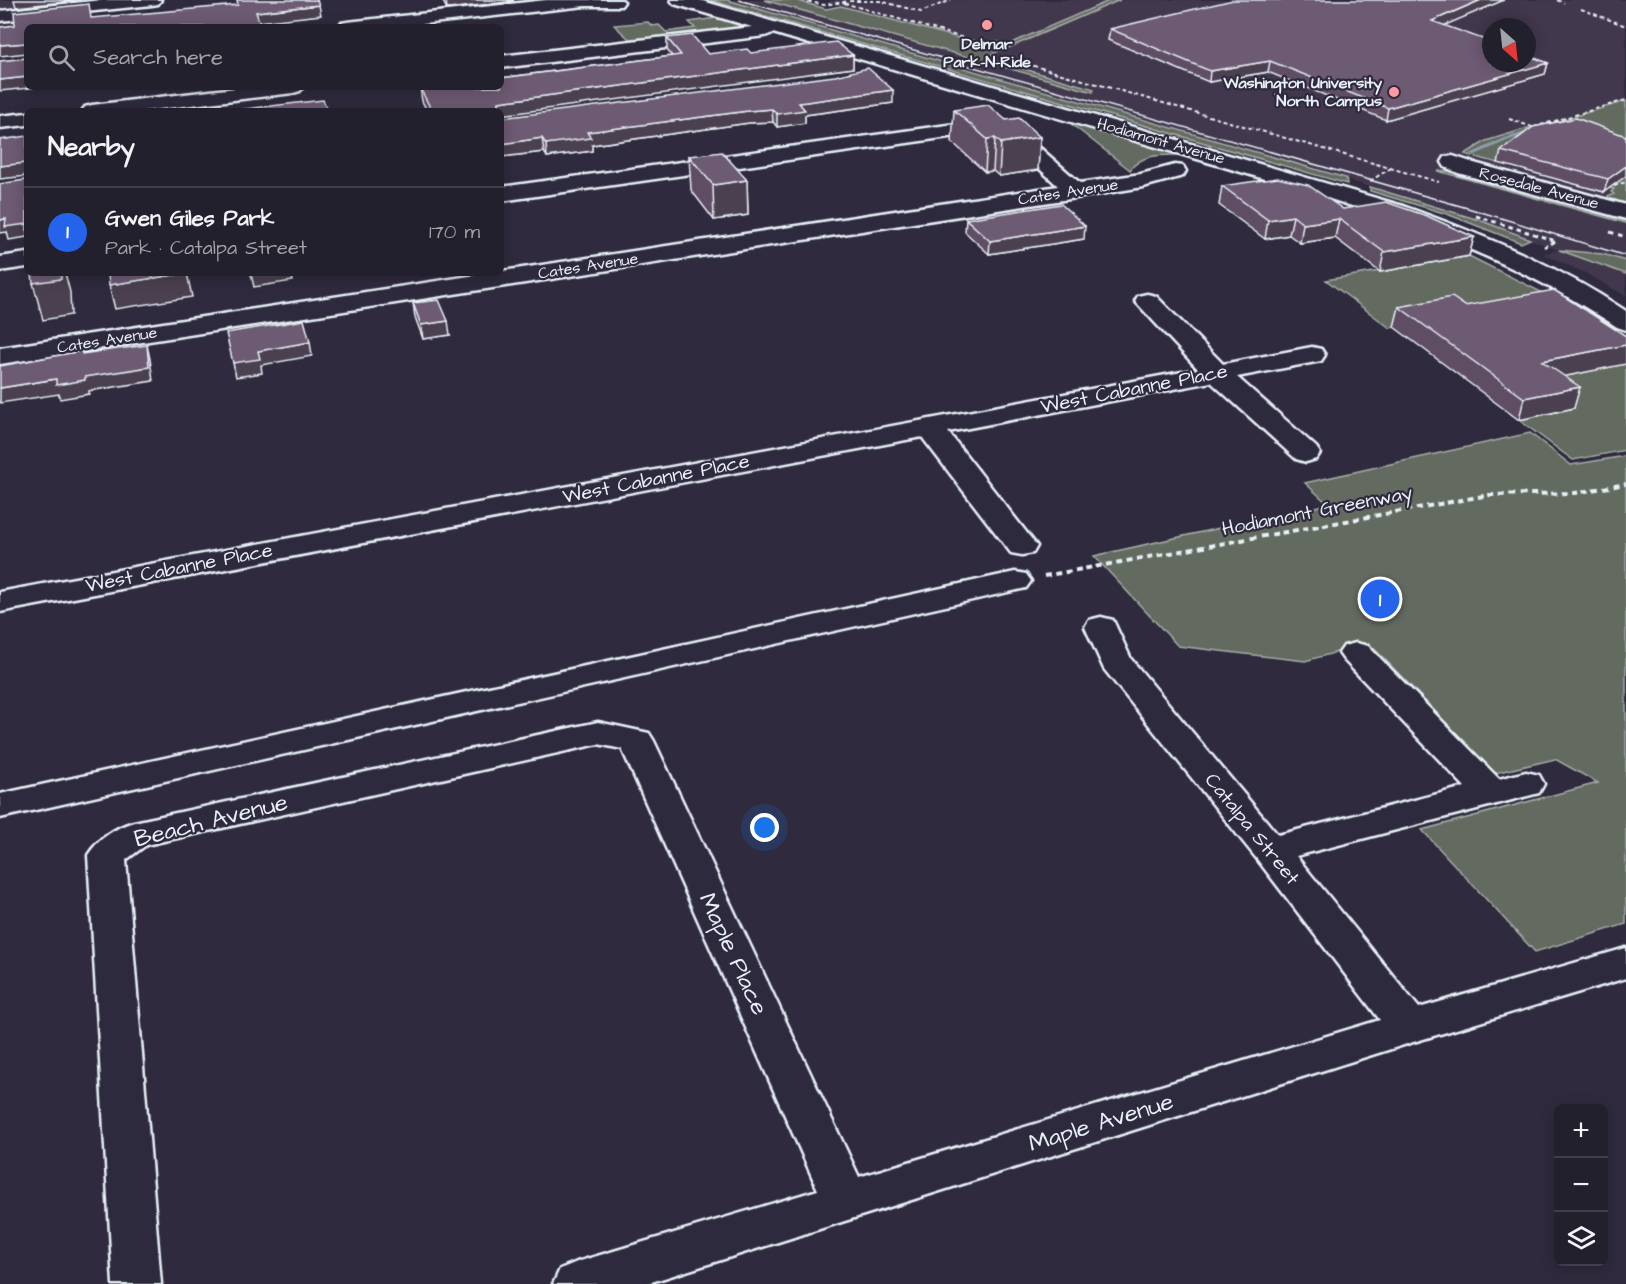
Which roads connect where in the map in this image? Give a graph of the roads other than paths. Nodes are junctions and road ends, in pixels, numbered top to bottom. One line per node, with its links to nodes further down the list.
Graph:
1 (152, 0): 4 (street)
2 (680, 0): 6 (street, Hodiamont Avenue)
3 (615, 2): 5 (street)
4 (0, 16)
5 (374, 24)
6 (779, 29): 7 (street); 10 (street, Hodiamont Avenue)
7 (504, 62)
8 (268, 90): 9 (street)
9 (117, 108)
10 (1070, 115): 17 (street); 22 (street, Hodiamont Avenue)
11 (24, 119): 12 (street)
12 (0, 122)
13 (1008, 130): 16 (street)
14 (1453, 162): 18 (street, Rosedale Avenue)
15 (1174, 171): 16 (street, Cates Avenue)
16 (1076, 191): 24 (street, Cates Avenue)
17 (504, 194)
18 (1626, 212)
19 (24, 260): 20 (street)
20 (0, 264)
21 (1147, 301): 25 (street)
22 (1626, 322)
23 (1312, 355): 25 (street, West Cabanne Place)
24 (0, 356)
25 (1217, 373): 26 (street, West Cabanne Place); 27 (street)
26 (930, 428): 28 (street); 30 (street, West Cabanne Place)
27 (1306, 453)
28 (1022, 546)
29 (1015, 581): 34 (street)
30 (0, 602)
31 (1101, 627): 35 (street, Catalpa Street)
32 (1356, 653): 35 (street)
33 (598, 733): 38 (street, Maple Place); 39 (street, Beach Avenue)
34 (0, 806)
35 (1270, 850): 37 (street, Catalpa Street)
36 (1626, 963): 37 (street, Maple Avenue)
37 (1410, 1027): 38 (street, Maple Avenue)
38 (847, 1202): 40 (street, Maple Avenue)
39 (137, 1284)
40 (577, 1284)

